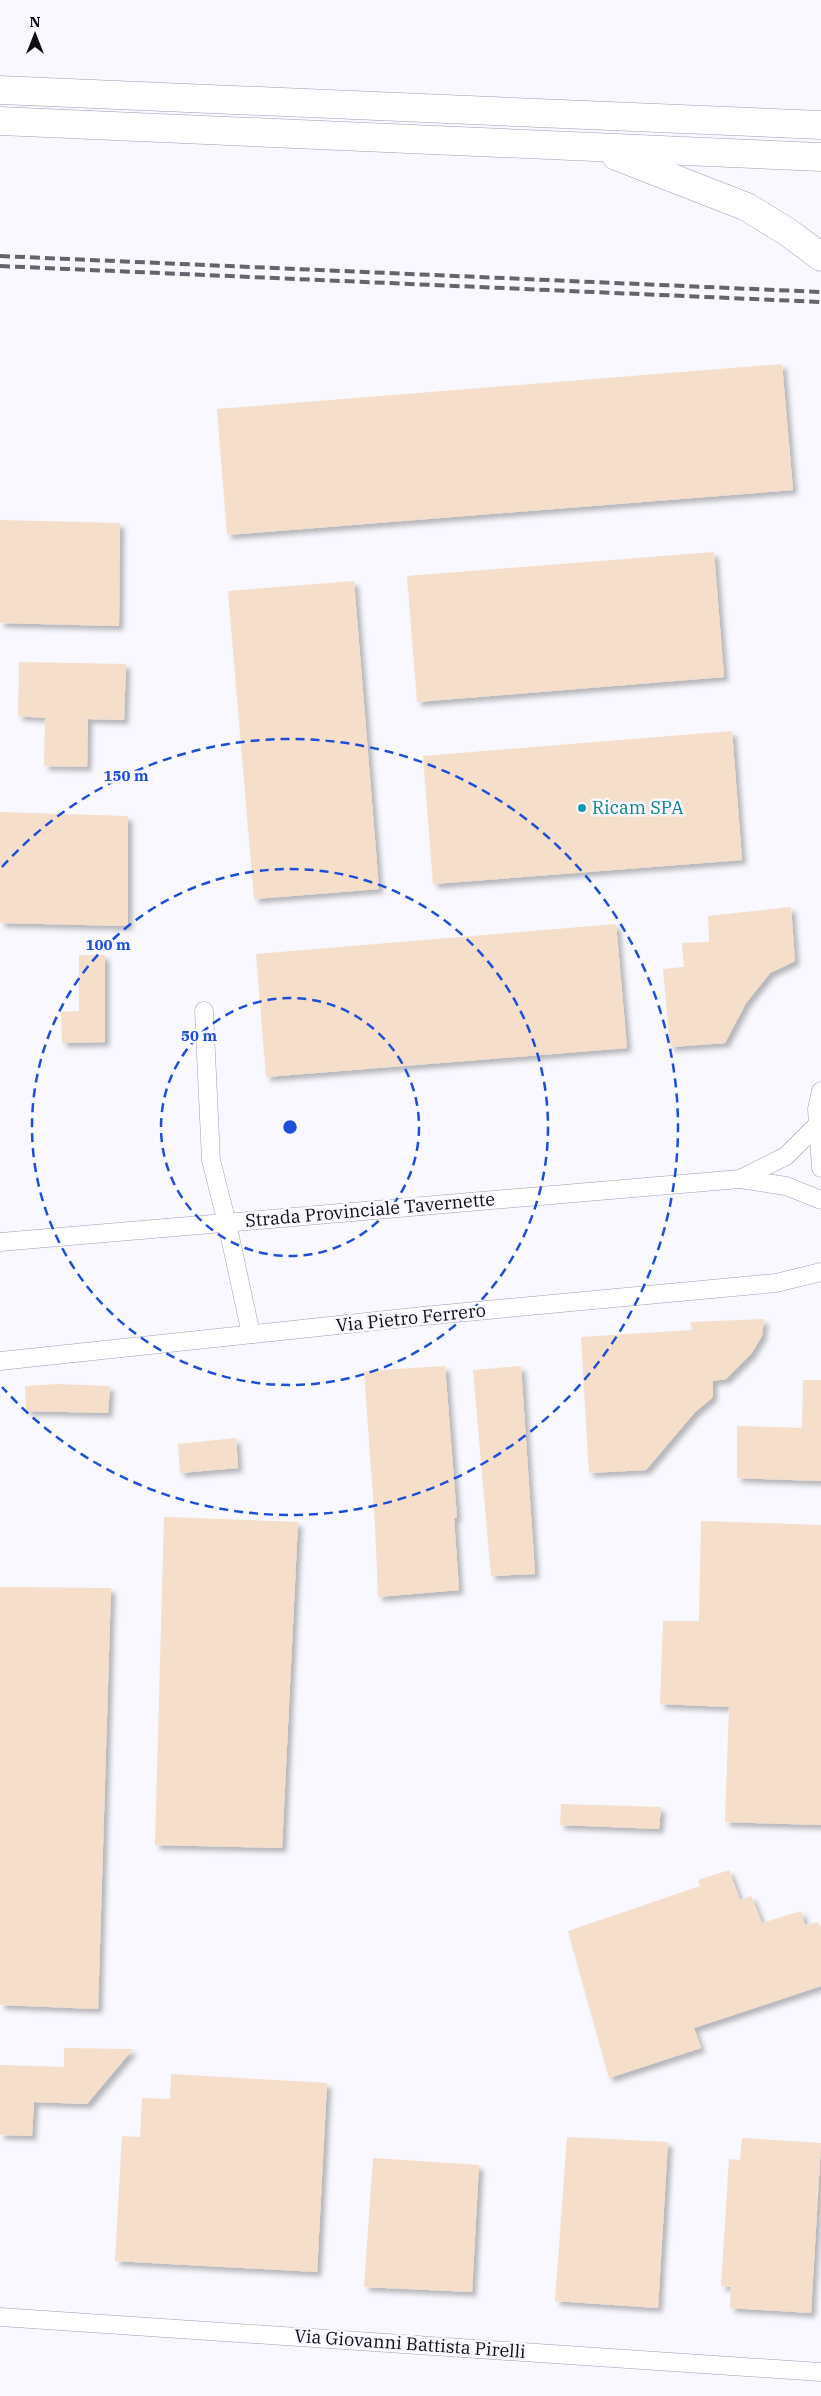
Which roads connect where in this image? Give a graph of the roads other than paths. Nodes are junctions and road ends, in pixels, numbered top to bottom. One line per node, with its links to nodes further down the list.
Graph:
1 (0, 90): 3 (highway)
2 (0, 121): 4 (highway)
3 (821, 125)
4 (592, 147): 5 (highway); 6 (highway)
5 (821, 157)
6 (821, 257)
7 (204, 1011): 13 (street)
8 (821, 1091): 9 (street)
9 (817, 1125): 10 (street); 11 (street, Strada Provinciale Tavernette)
10 (821, 1168)
11 (740, 1179): 12 (street, Strada Provinciale Tavernette); 13 (street, Strada Provinciale Tavernette)
12 (821, 1200)
13 (227, 1223): 14 (street, Strada Provinciale Tavernette); 16 (street)
14 (0, 1242)
15 (821, 1272): 16 (street, Via Pietro Ferrero)
16 (251, 1334): 17 (street, Via Pietro Ferrero)
17 (0, 1361)
18 (0, 2317): 19 (street, Via Giovanni Battista Pirelli)
19 (821, 2372)

